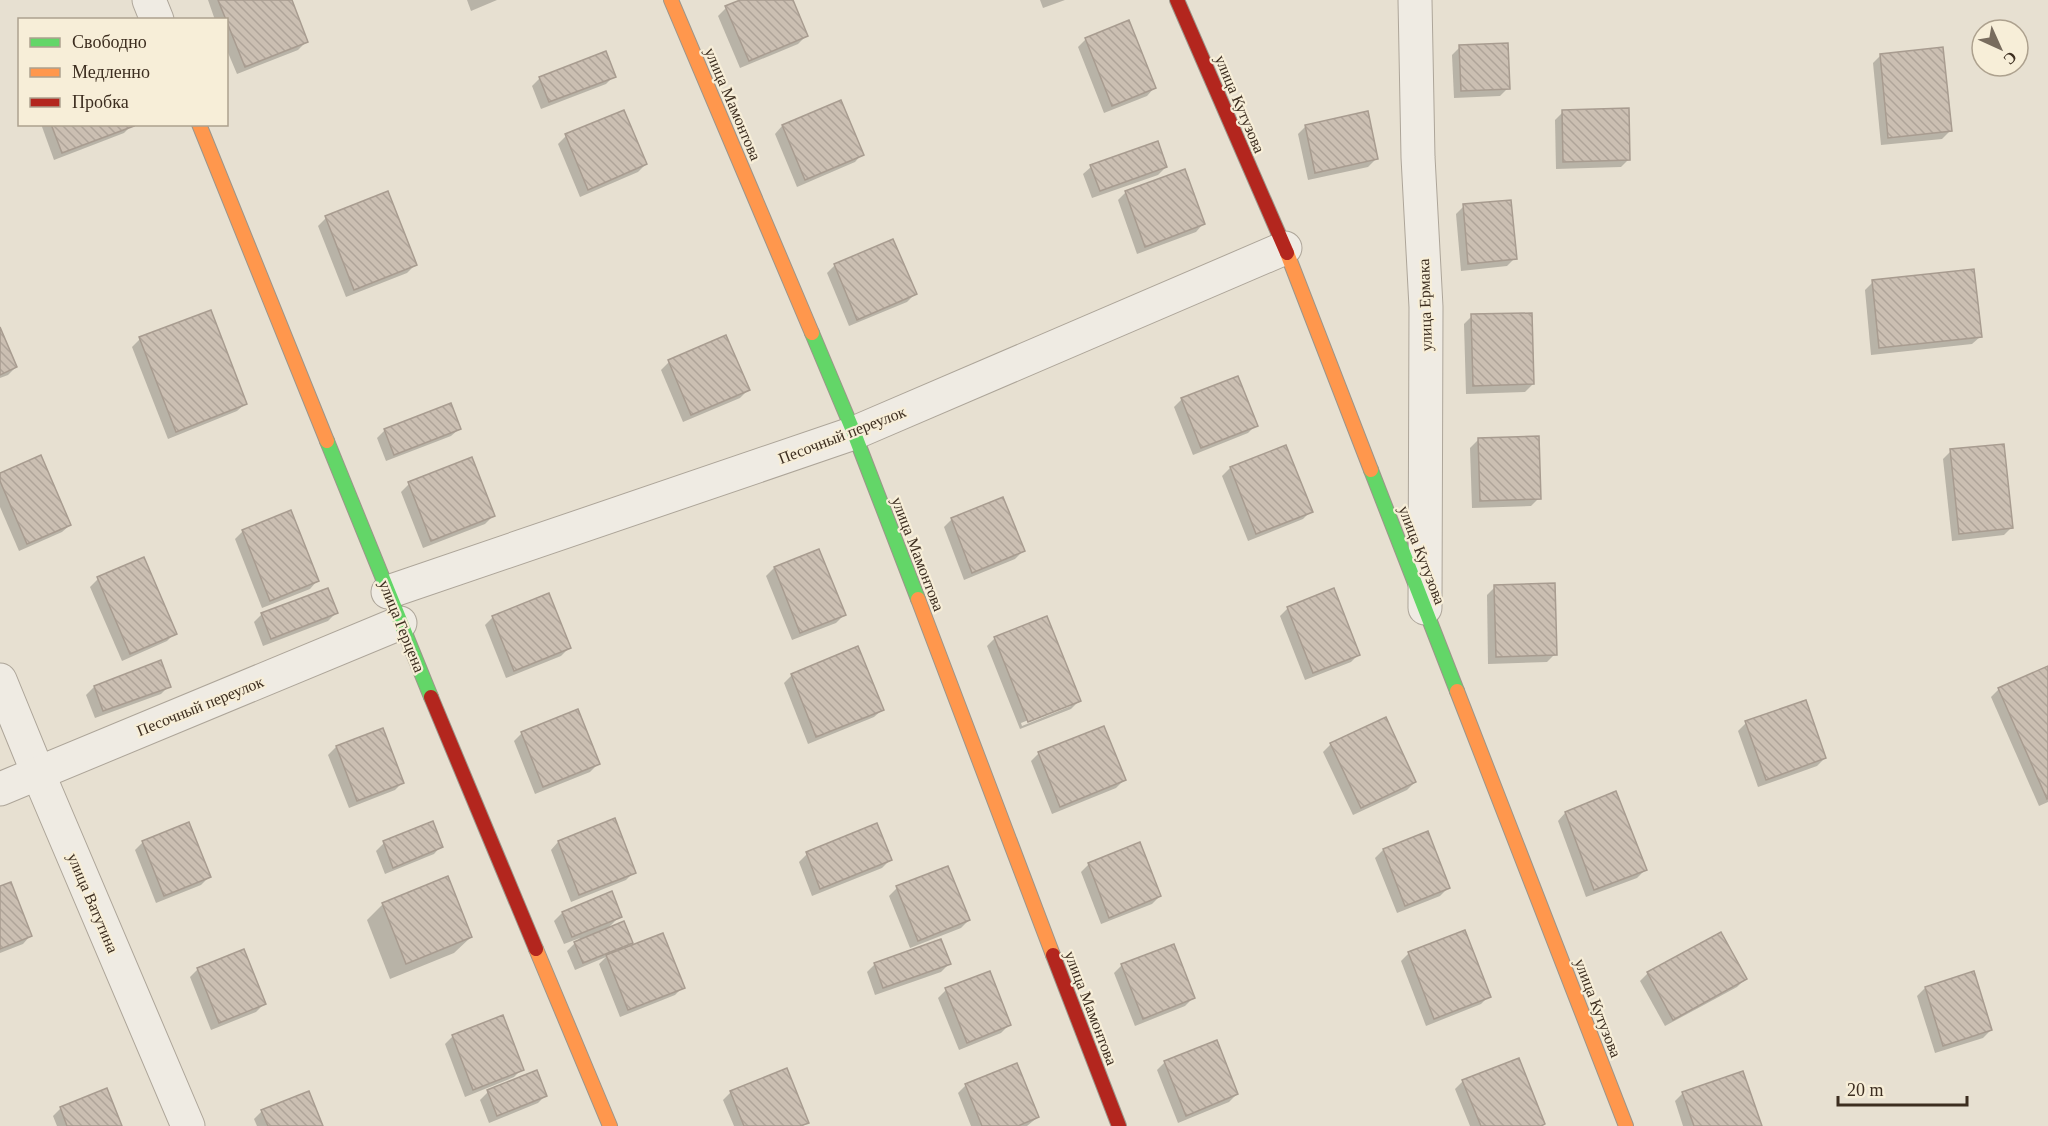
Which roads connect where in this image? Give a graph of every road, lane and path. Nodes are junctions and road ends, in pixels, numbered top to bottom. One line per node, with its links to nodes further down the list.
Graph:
1 (149, 0): 5 (street)
2 (671, 0): 8 (street, улица Мамонтова)
3 (1177, 0): 7 (street, улица Кутузова)
4 (1415, 0): 10 (street, улица Ермака)
5 (156, 18)
6 (200, 126): 9 (street, улица Герцена)
7 (1285, 248): 8 (street, Песочный переулок); 10 (street, улица Кутузова)
8 (854, 433): 9 (street, Песочный переулок); 17 (street, улица Мамонтова)
9 (388, 592): 11 (street, улица Герцена)
10 (1425, 610): 18 (street, улица Кутузова)
11 (400, 623): 13 (street, Песочный переулок); 16 (street, улица Герцена)
12 (0, 680): 13 (street, улица Ватутина)
13 (38, 773): 14 (street, Песочный переулок); 15 (street, улица Ватутина)
14 (0, 789)
15 (188, 1126)
16 (610, 1126)
17 (1119, 1126)
18 (1626, 1126)

